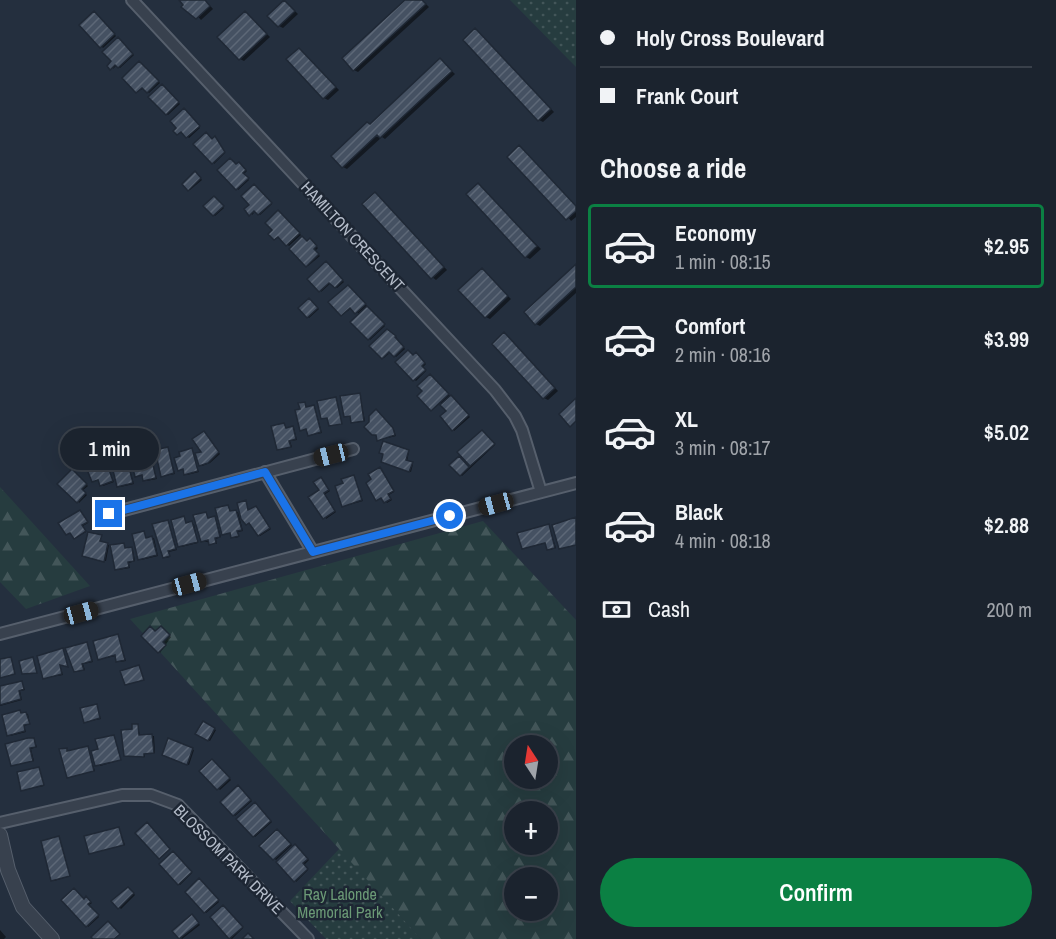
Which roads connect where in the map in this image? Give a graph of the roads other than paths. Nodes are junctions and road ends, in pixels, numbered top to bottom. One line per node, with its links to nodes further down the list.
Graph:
1 (132, 0): 5 (street, HAMILTON CRESCENT)
2 (353, 449): 3 (street)
3 (265, 472): 6 (street); 7 (street)
4 (576, 483): 5 (street)
5 (541, 492): 7 (street)
6 (109, 514)
7 (313, 552): 8 (street)
8 (0, 634)
9 (0, 823): 12 (street, BLOSSOM PARK DRIVE)
10 (0, 835): 11 (street)
11 (52, 939)
12 (308, 939)

